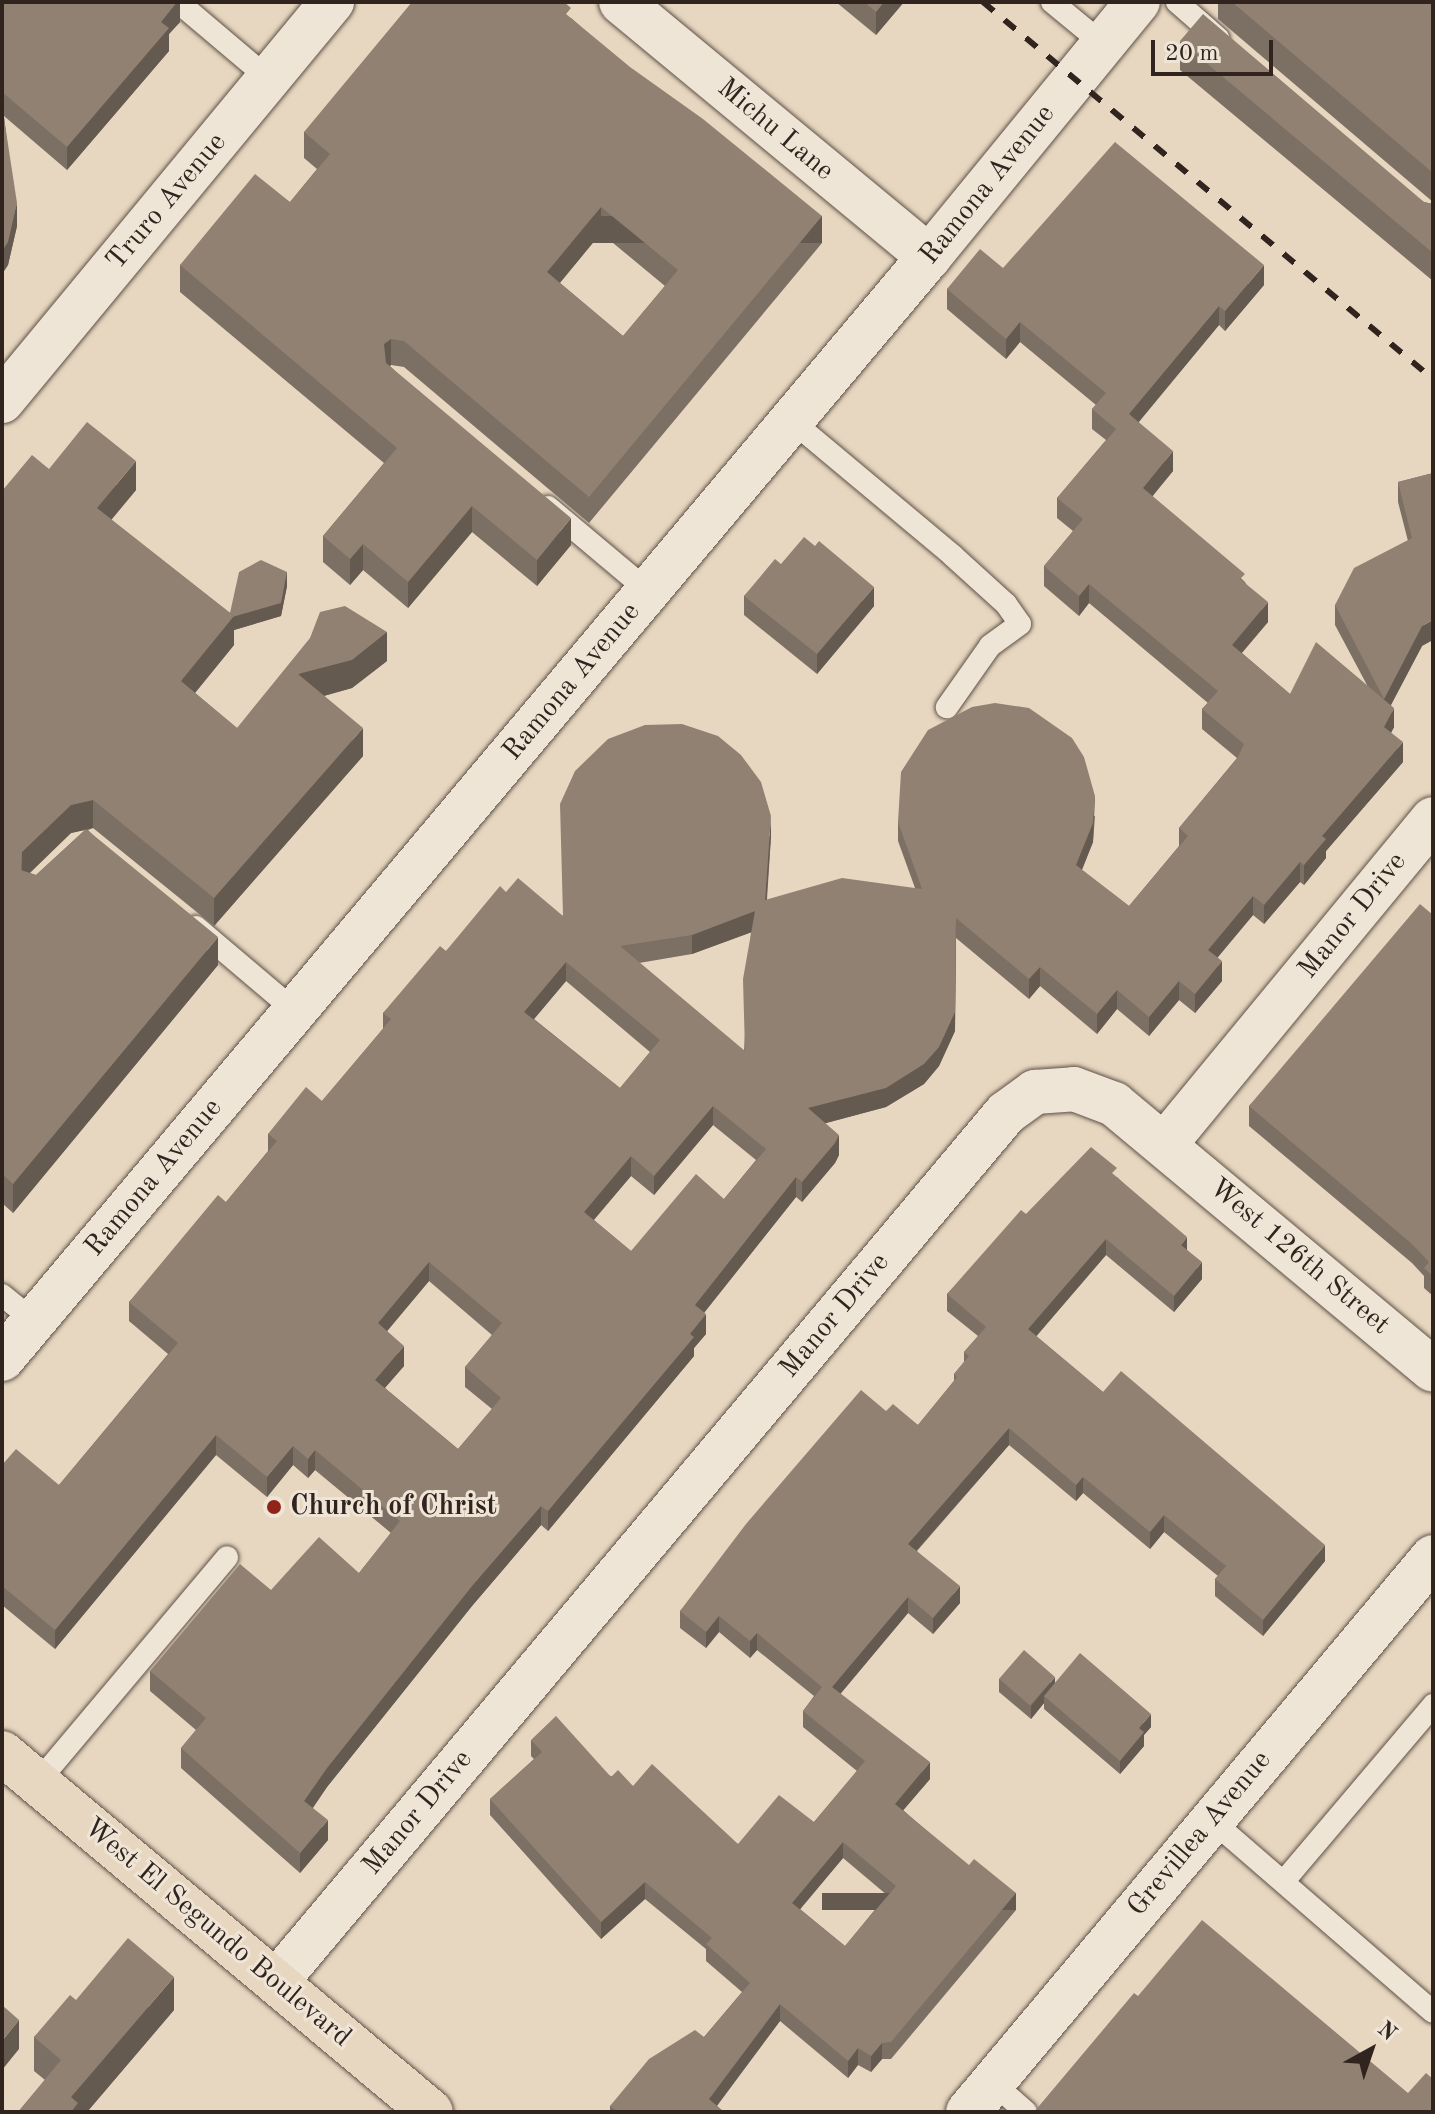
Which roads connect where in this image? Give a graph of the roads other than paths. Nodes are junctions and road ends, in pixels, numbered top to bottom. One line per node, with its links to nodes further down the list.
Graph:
1 (178, 2): 9 (lane)
2 (332, 2): 9 (street, Truro Avenue)
3 (621, 2): 10 (street, Michu Lane)
4 (1052, 2): 7 (lane)
5 (1138, 2): 7 (street, Ramona Avenue)
6 (1177, 2): 8 (lane)
7 (1103, 44): 10 (street, Ramona Avenue)
8 (1241, 58)
9 (269, 79): 11 (street, Truro Avenue)
10 (929, 257): 12 (street, Ramona Avenue)
11 (2, 401)
12 (792, 421): 14 (street, Ramona Avenue); 15 (lane)
13 (528, 490): 14 (lane)
14 (648, 591): 18 (street, Ramona Avenue)
15 (947, 707)
16 (1433, 819): 19 (street, Manor Drive)
17 (174, 908): 18 (lane)
18 (295, 1011): 20 (street, Ramona Avenue)
19 (1165, 1144): 22 (street, West 126th Street); 30 (street, Manor Drive)
20 (18, 1308): 21 (street, Ramona Avenue)
21 (2, 1359)
22 (1433, 1370)
23 (227, 1557): 27 (lane)
24 (1433, 1557): 28 (street, Grevillea Avenue)
25 (1433, 1705): 29 (lane)
26 (2, 1753): 27 (main road, West El Segundo Boulevard)
27 (37, 1783): 30 (main road, West El Segundo Boulevard)
28 (1209, 1818): 29 (lane); 32 (street, Grevillea Avenue)
29 (1284, 1881): 31 (lane)
30 (276, 1982): 33 (main road, West El Segundo Boulevard)
31 (1433, 2012)
32 (980, 2097): 34 (lane)
33 (431, 2112)
34 (1026, 2112)

